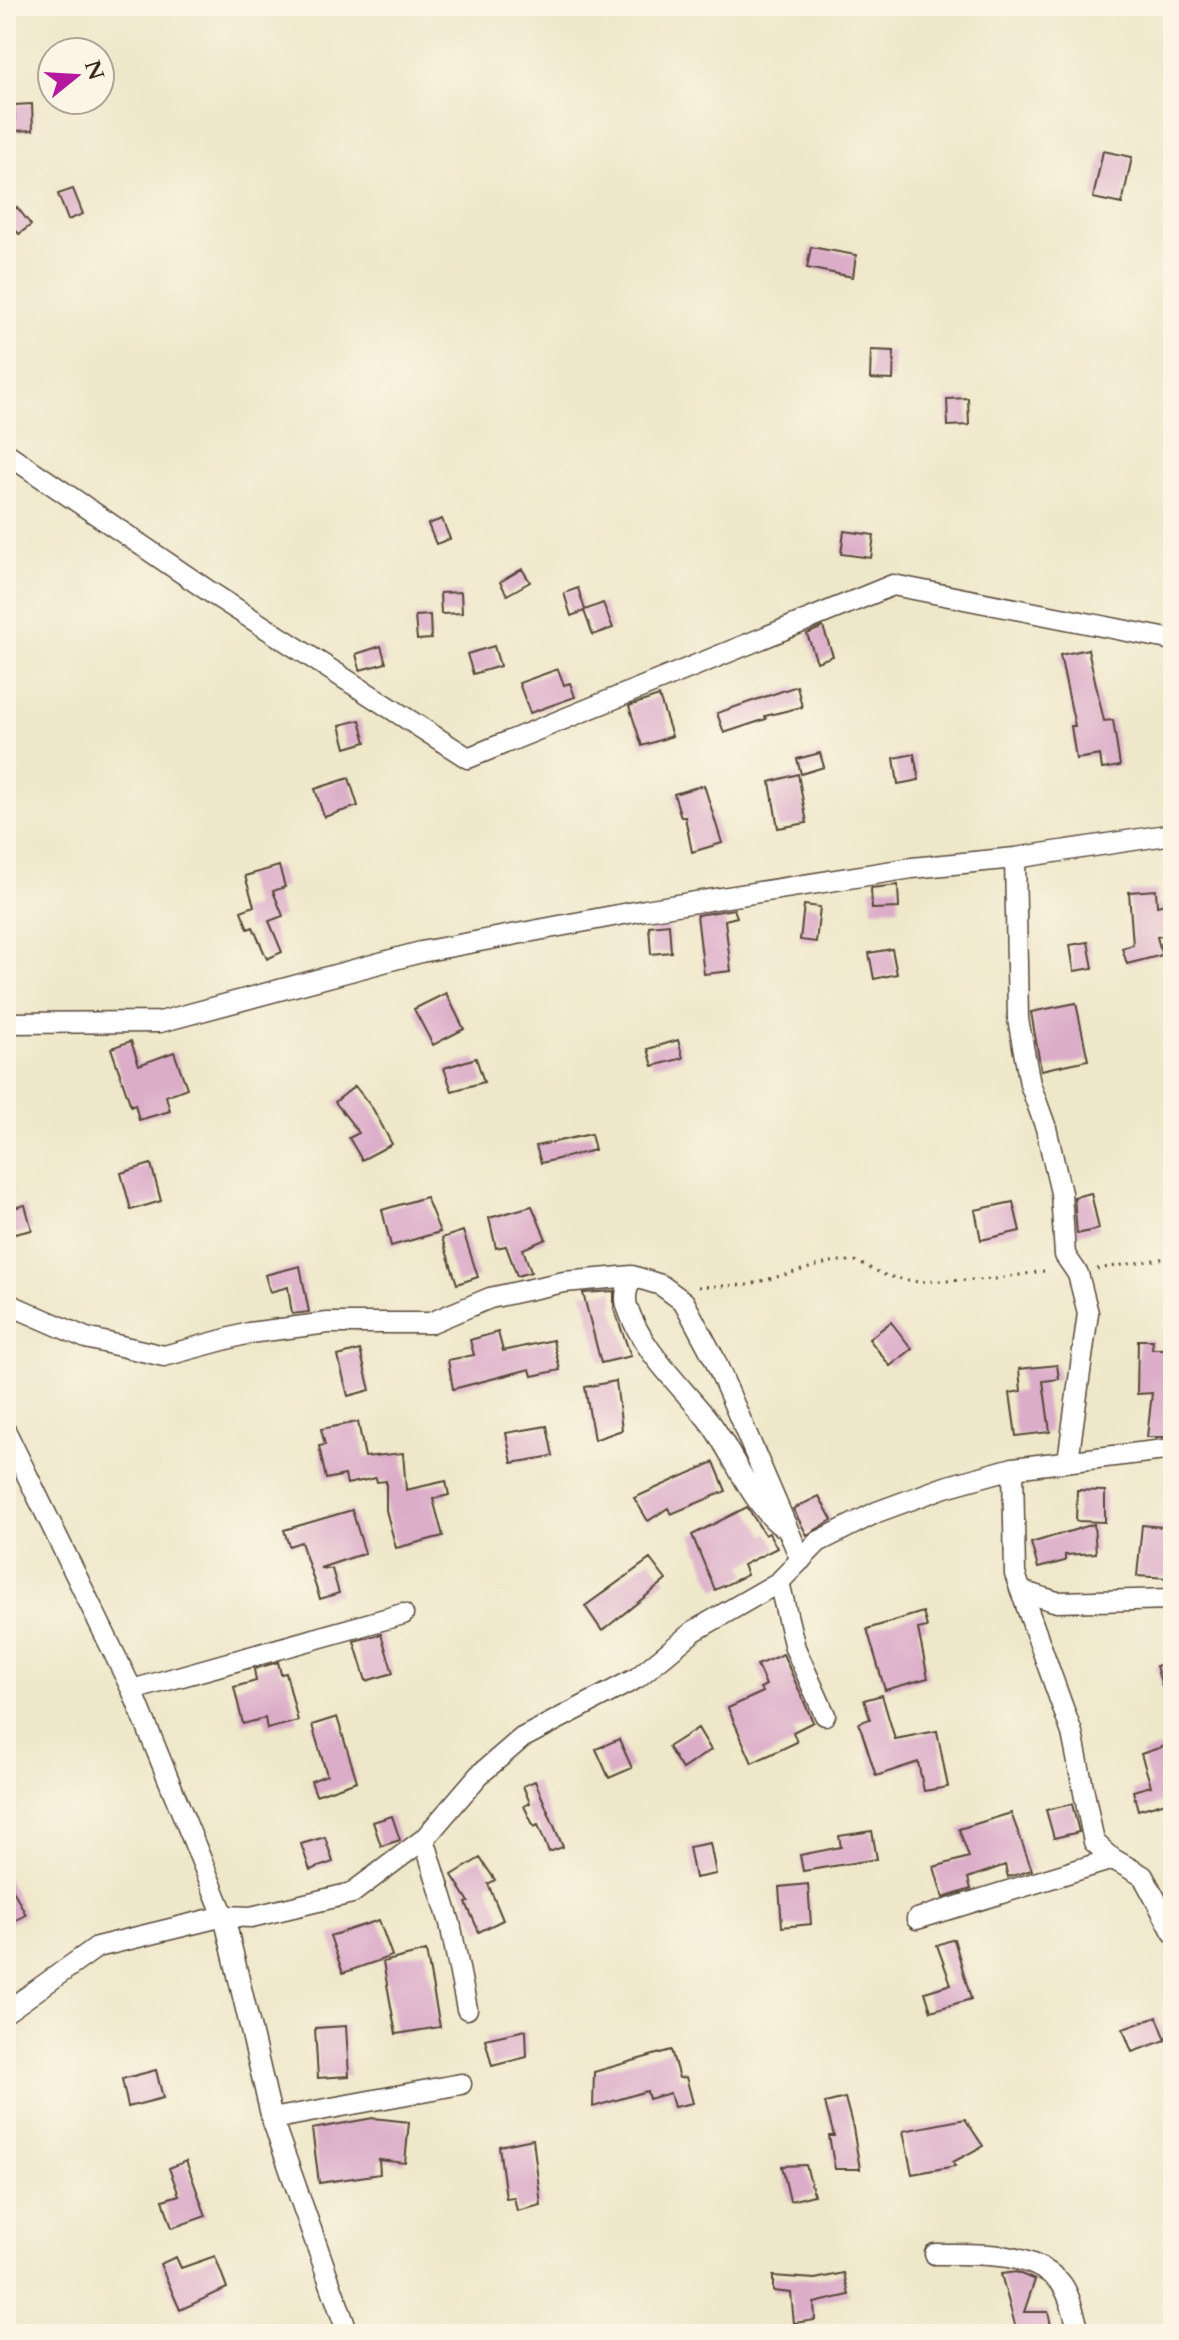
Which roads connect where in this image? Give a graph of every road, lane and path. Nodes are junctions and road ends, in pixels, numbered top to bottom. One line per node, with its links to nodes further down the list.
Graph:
1 (6, 453): 2 (street)
2 (1173, 640)
3 (1173, 834): 4 (street)
4 (1015, 858): 5 (street); 7 (street)
5 (6, 1023)
6 (1173, 1257): 7 (path)
7 (1068, 1272): 9 (path); 13 (street)
8 (632, 1276): 9 (street); 10 (street); 15 (street)
9 (661, 1285): 15 (street)
10 (6, 1303)
11 (6, 1432): 21 (street)
12 (1173, 1449): 13 (street)
13 (1068, 1461): 14 (street)
14 (1013, 1468): 16 (street); 18 (street)
15 (786, 1529): 16 (street)
16 (801, 1560): 17 (street)
17 (779, 1582): 22 (street); 23 (street)
18 (1021, 1591): 19 (street); 24 (street)
19 (1173, 1599)
20 (403, 1614): 21 (street)
21 (132, 1690): 25 (street)
22 (825, 1715)
23 (424, 1839): 25 (street); 28 (street)
24 (1113, 1859): 26 (street); 27 (street)
25 (224, 1916): 29 (street); 31 (street)
26 (917, 1919)
27 (1173, 1932)
28 (467, 2009)
29 (6, 2012)
30 (461, 2084): 31 (street)
31 (272, 2119): 33 (street)
32 (935, 2254): 34 (street)
33 (348, 2334)
34 (1080, 2334)

